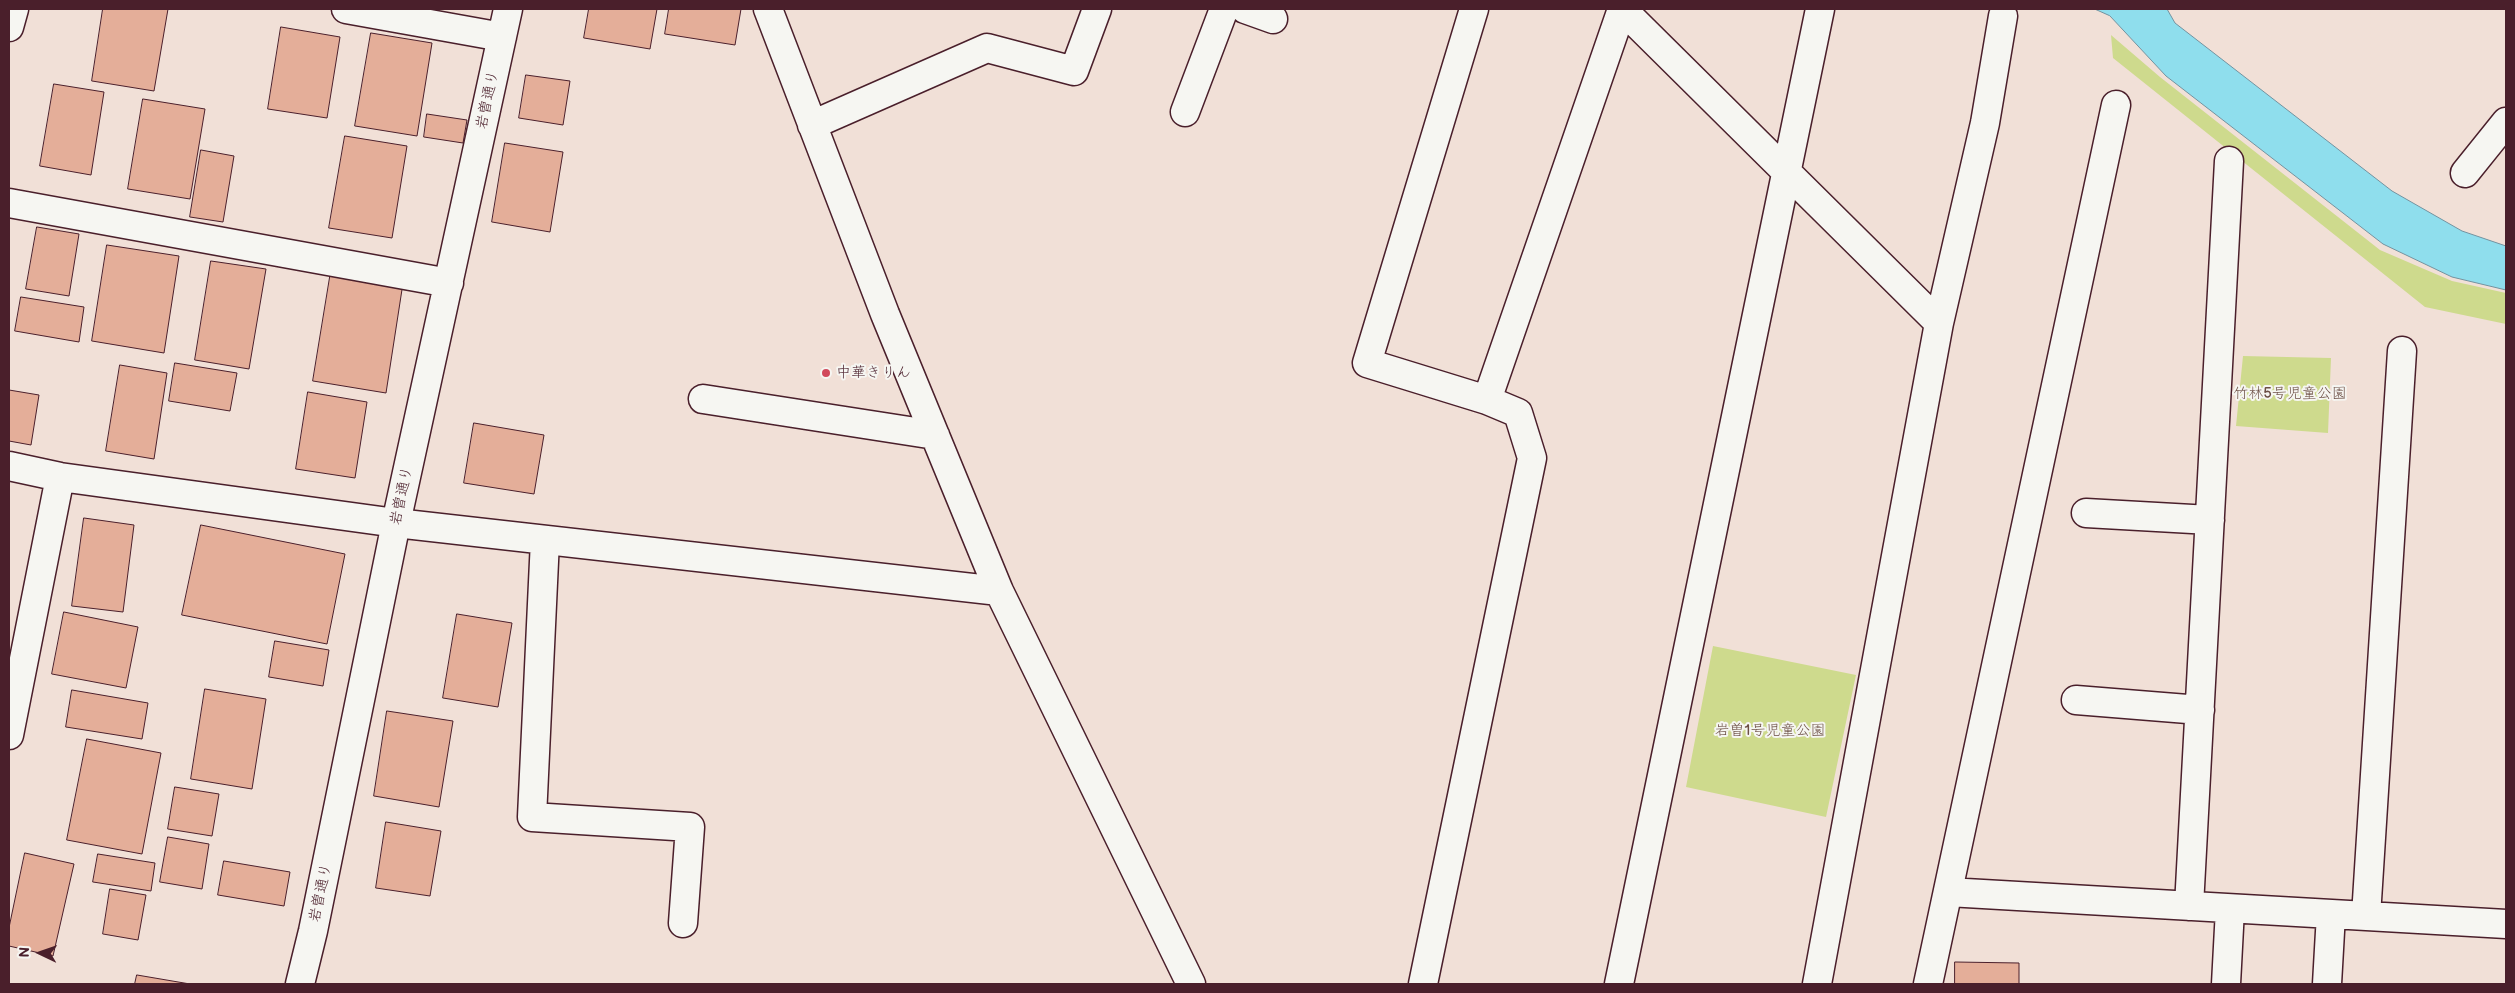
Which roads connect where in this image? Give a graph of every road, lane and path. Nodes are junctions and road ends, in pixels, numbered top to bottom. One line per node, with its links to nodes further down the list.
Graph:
1 (14, 9): 13 (street)
2 (346, 9): 14 (street)
3 (508, 9): 14 (street, 岩曽通り)
4 (768, 9): 18 (street)
5 (1097, 9): 18 (street)
6 (1224, 9): 16 (street)
7 (1244, 9): 12 (street)
8 (1474, 9): 27 (street)
9 (1622, 9): 20 (street); 27 (street)
10 (1820, 9): 20 (street)
11 (2003, 16): 24 (street)
12 (1273, 19)
13 (9, 27)
14 (502, 37): 23 (street, 岩曽通り)
15 (2116, 105): 39 (street)
16 (1185, 112)
17 (2506, 122): 21 (street)
18 (812, 125): 28 (street)
19 (2228, 161): 32 (street)
20 (1787, 172): 24 (street); 49 (street)
21 (2464, 173)
22 (9, 204): 23 (street)
23 (449, 283): 33 (street, 岩曽通り)
24 (1939, 324): 50 (street)
25 (2402, 351): 43 (street)
26 (703, 399): 28 (street)
27 (1487, 400): 48 (street)
28 (935, 435): 35 (street)
29 (9, 466): 30 (street)
30 (60, 477): 33 (street); 38 (street)
31 (2086, 513): 32 (street)
32 (2210, 520): 37 (street)
33 (396, 523): 34 (street); 47 (street, 岩曽通り)
34 (545, 540): 35 (street); 44 (street)
35 (999, 591): 46 (street)
36 (2076, 700): 37 (street)
37 (2200, 710): 40 (street)
38 (9, 735)
39 (1948, 892): 40 (street); 51 (street)
40 (2190, 906): 41 (street)
41 (2230, 909): 42 (street); 52 (street)
42 (2331, 914): 43 (street); 53 (street)
43 (2366, 916): 45 (street)
44 (683, 923)
45 (2506, 924)
46 (1188, 982)
47 (300, 984)
48 (1423, 984)
49 (1619, 984)
50 (1817, 984)
51 (1928, 984)
52 (2226, 984)
53 (2327, 984)

